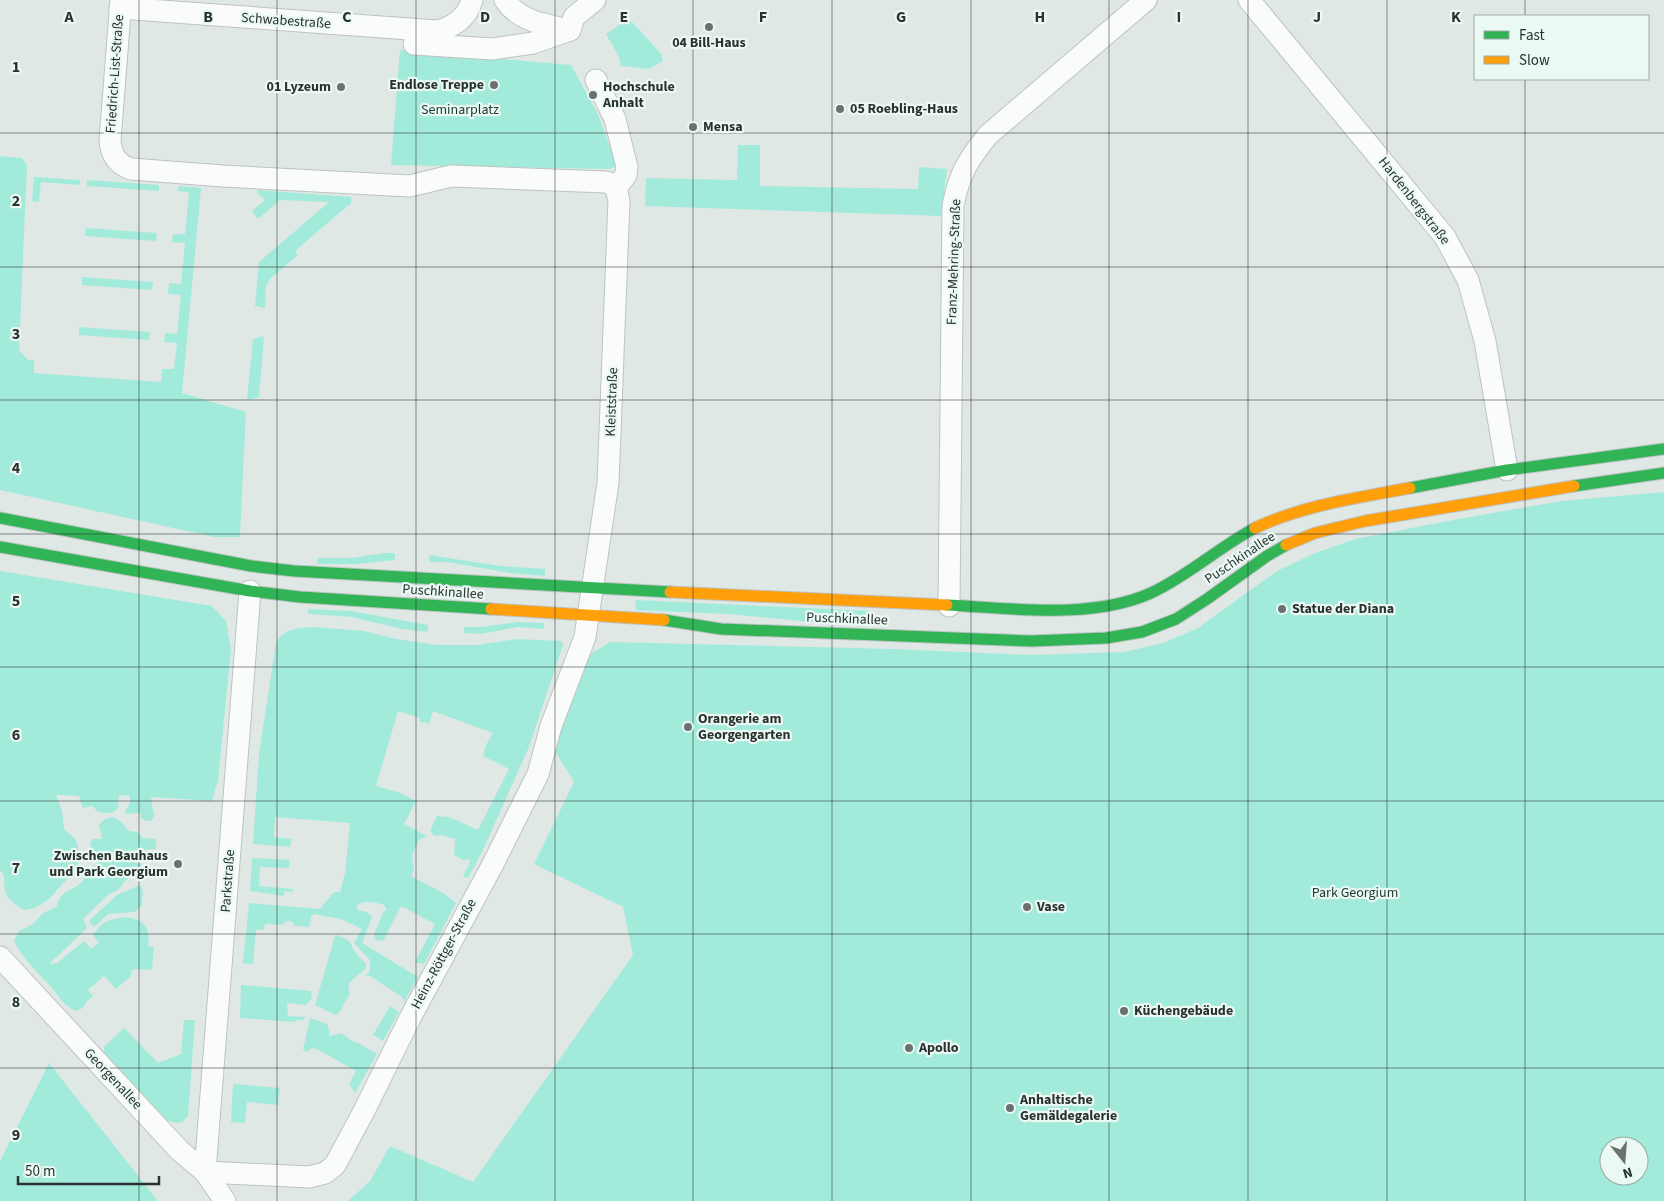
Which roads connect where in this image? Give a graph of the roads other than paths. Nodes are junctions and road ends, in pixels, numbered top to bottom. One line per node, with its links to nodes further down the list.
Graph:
1 (505, 0): 7 (street)
2 (595, 0): 7 (street)
3 (1146, 0): 18 (street, Franz-Mehring-Straße)
4 (1249, 0): 12 (street, Hardenbergstraße)
5 (471, 3): 6 (street, Schwabestraße)
6 (120, 4): 10 (street, Friedrich-List-Straße)
7 (570, 30): 8 (street)
8 (414, 44)
9 (596, 80): 10 (street)
10 (616, 188): 16 (street, Kleiststraße)
11 (1664, 448): 12 (main road, Puschkinallee)
12 (1507, 470): 18 (main road, Puschkinallee)
13 (1664, 473): 19 (main road, Puschkinallee)
14 (0, 518): 16 (main road, Puschkinallee)
15 (0, 547): 17 (main road, Puschkinallee)
16 (592, 589): 18 (main road, Puschkinallee); 19 (street, Kleiststraße)
17 (250, 591): 19 (main road, Puschkinallee); 21 (street, Parkstraße)
18 (949, 606)
19 (589, 615): 21 (street, Heinz-Röttger-Straße)
20 (0, 957): 21 (street, Georgenallee)
21 (205, 1172): 22 (street, Georgenallee)
22 (225, 1201)

